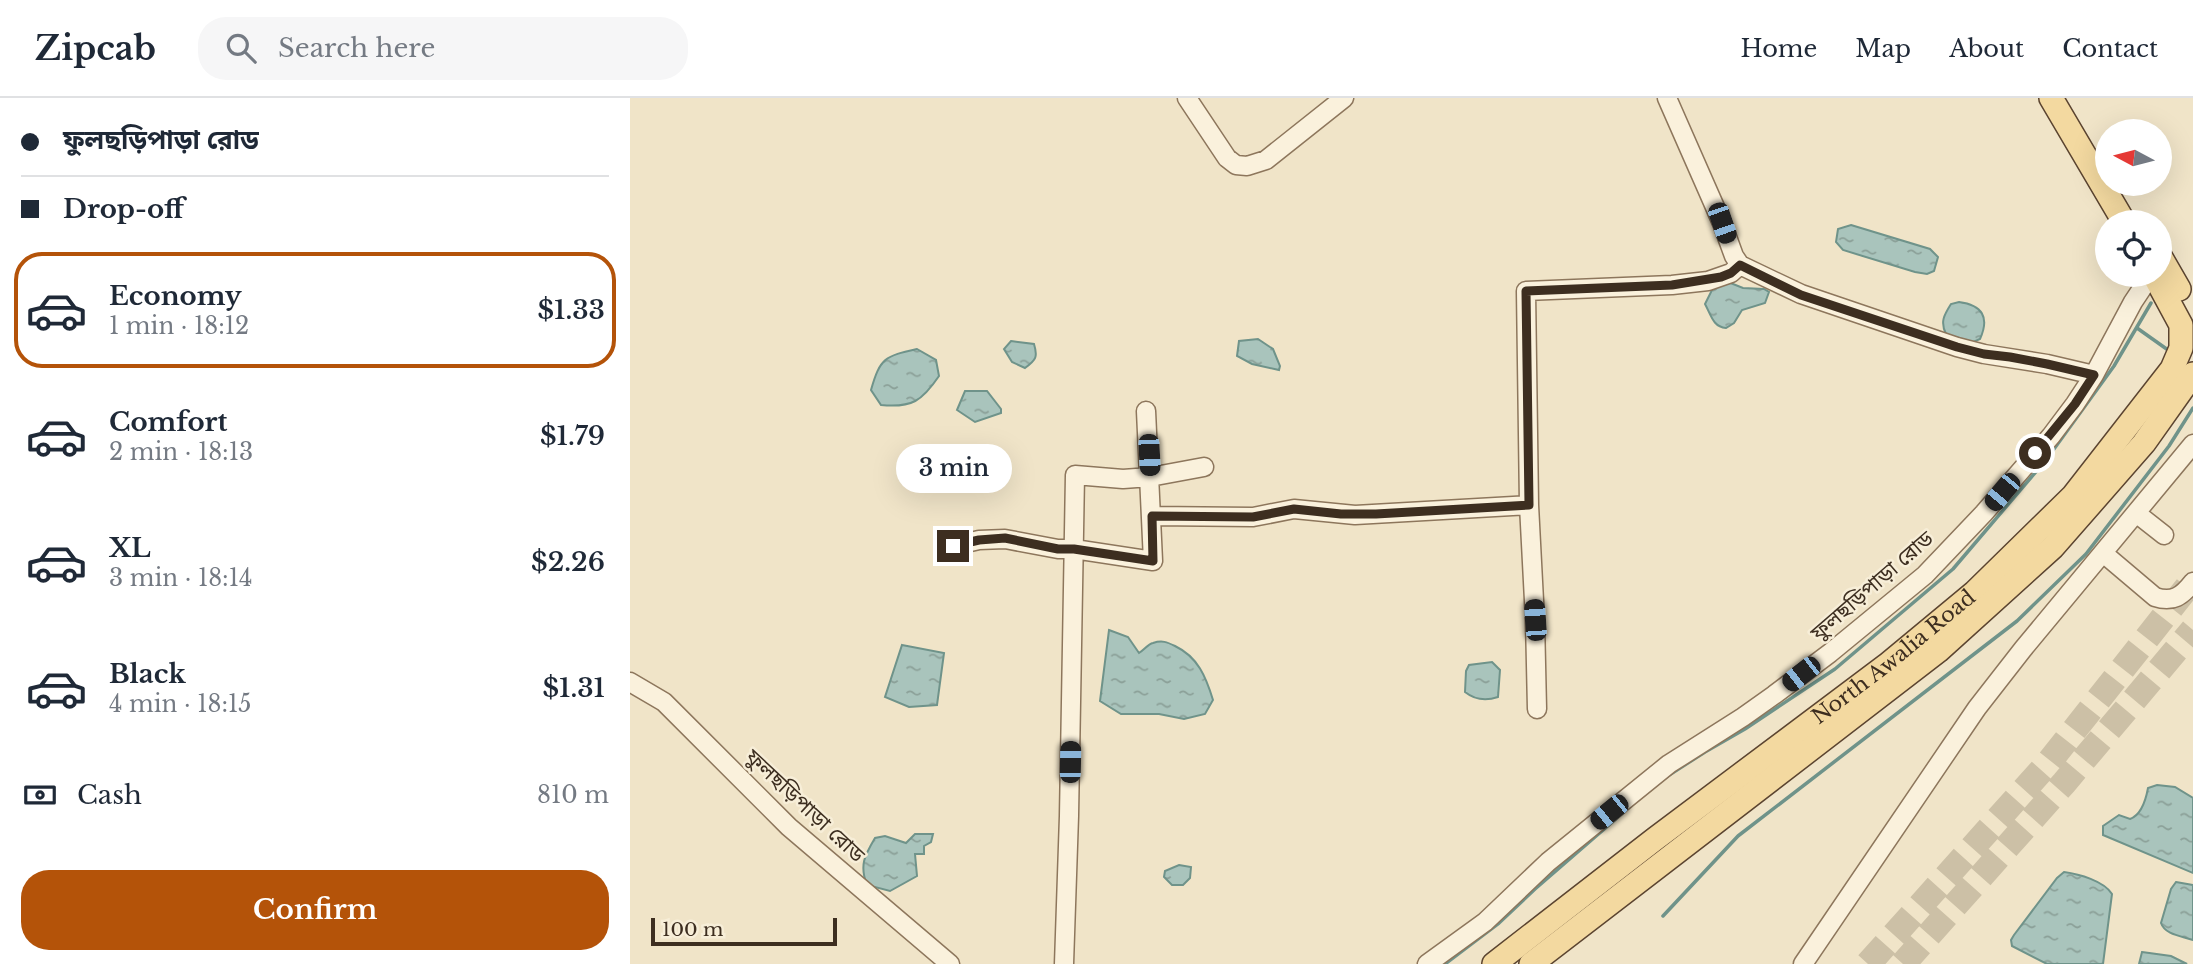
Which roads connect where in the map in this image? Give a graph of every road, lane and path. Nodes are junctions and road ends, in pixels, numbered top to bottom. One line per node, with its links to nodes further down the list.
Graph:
1 (1187, 98): 2 (street)
2 (1344, 98)
3 (1667, 98): 8 (street)
4 (2052, 98): 7 (main road)
5 (2067, 98): 6 (main road)
6 (2095, 146)
7 (2117, 210)
8 (1740, 265): 13 (street); 19 (street)
9 (2172, 276): 12 (main road)
10 (2144, 287): 13 (street, ফুলছড়িপাড়া রোড)
11 (2156, 287): 29 (main road, North Awalia Road)
12 (2190, 305)
13 (2094, 375): 35 (street, ফুলছড়িপাড়া রোড)
14 (2192, 378): 30 (main road, North Awalia Road)
15 (1146, 411): 18 (street)
16 (2193, 444): 20 (street)
17 (1204, 467): 18 (street)
18 (1150, 477): 21 (street); 24 (street)
19 (1529, 505): 21 (street); 28 (street)
20 (2136, 513): 22 (street); 25 (street)
21 (1152, 516): 24 (street)
22 (2164, 535)
23 (953, 546): 24 (street)
24 (1074, 549): 34 (street)
25 (2103, 553): 26 (street); 38 (street)
26 (2193, 582)
27 (630, 682): 33 (street, ফুলছড়িপাড়া রোড)
28 (1537, 709)
29 (1650, 842): 30 (main road); 31 (main road, North Awalia Road)
30 (1666, 861): 32 (main road, North Awalia Road)
31 (1605, 877): 32 (main road); 36 (main road, North Awalia Road)
32 (1619, 897): 37 (main road, North Awalia Road)
33 (950, 964)
34 (1064, 964)
35 (1427, 964)
36 (1493, 964)
37 (1531, 964)
38 (1803, 964)

